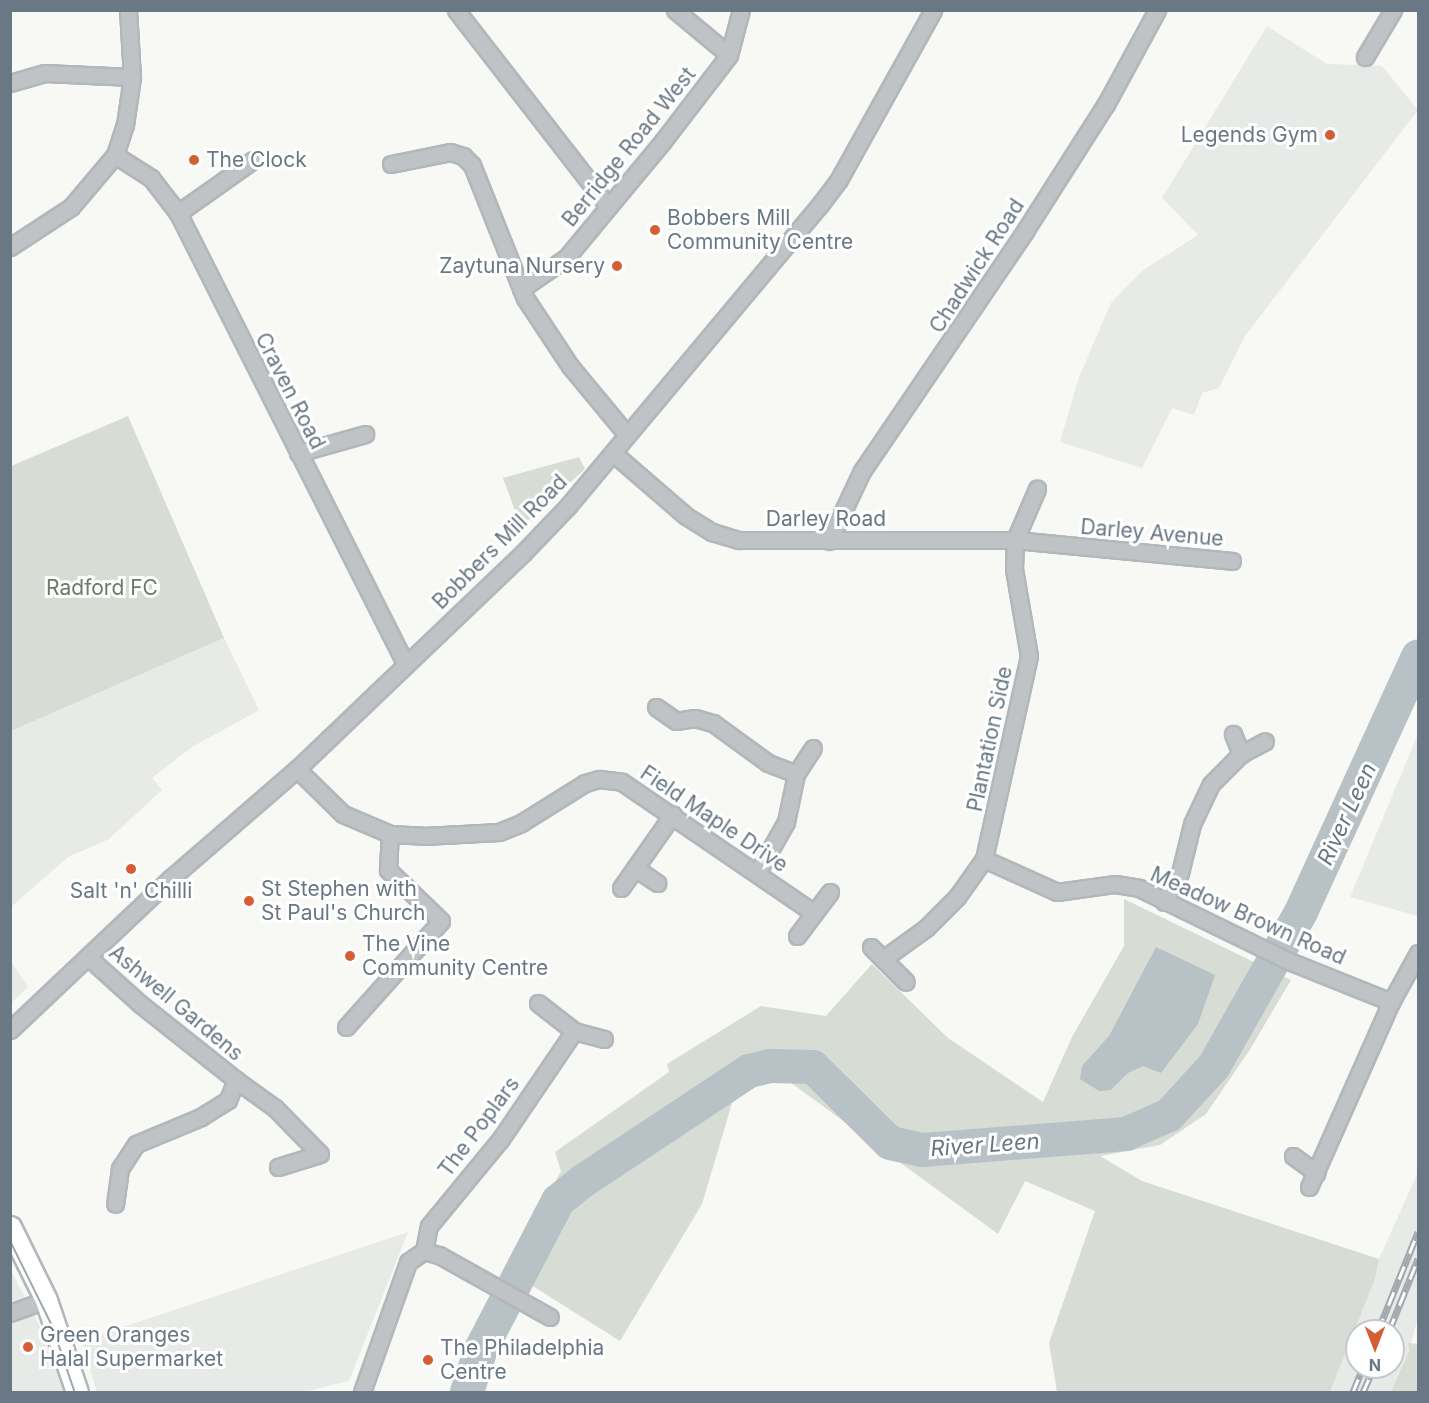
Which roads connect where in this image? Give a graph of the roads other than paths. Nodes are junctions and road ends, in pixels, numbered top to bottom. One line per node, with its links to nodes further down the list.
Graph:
1 (128, 10): 10 (street)
2 (456, 10): 15 (street)
3 (675, 10): 8 (street)
4 (741, 10): 8 (street, Berridge Road West)
5 (933, 10): 20 (street, Bobbers Mill Road)
6 (1157, 10): 25 (street, Chadwick Road)
7 (1393, 10): 9 (street)
8 (729, 55): 15 (street, Berridge Road West)
9 (1365, 57)
10 (132, 77): 11 (street); 12 (street)
11 (10, 83)
12 (115, 155): 16 (street, Craven Road); 17 (street)
13 (253, 160): 16 (street)
14 (391, 164): 18 (street)
15 (608, 206): 18 (street, Berridge Road West)
16 (178, 213): 21 (street, Craven Road)
17 (10, 247)
18 (521, 290): 20 (street)
19 (365, 434): 21 (street)
20 (627, 435): 22 (street, Bobbers Mill Road)
21 (298, 453): 28 (street, Craven Road)
22 (613, 453): 25 (street, Darley Road); 28 (street, Bobbers Mill Road)
23 (1037, 489): 24 (street, Plantation Side)
24 (1015, 540): 25 (street, Darley Road); 26 (street, Darley Road); 38 (street, Plantation Side)
25 (829, 542)
26 (1068, 547): 27 (street, Darley Avenue)
27 (1232, 561)
28 (406, 665): 34 (street, Bobbers Mill Road)
29 (656, 707): 35 (street)
30 (1233, 734): 33 (street)
31 (1265, 741): 33 (street)
32 (813, 748): 35 (street)
33 (1241, 753): 44 (street)
34 (297, 769): 37 (street, Field Maple Drive); 49 (street, Bobbers Mill Road)
35 (796, 774): 40 (street)
36 (673, 814): 37 (street, Field Maple Drive); 39 (street); 40 (street, Field Maple Drive)
37 (390, 834): 54 (street)
38 (984, 859): 44 (street, Meadow Brown Road); 50 (street, Plantation Side)
39 (635, 868): 41 (street); 42 (street)
40 (757, 873): 45 (street, Field Maple Drive)
41 (657, 883)
42 (621, 888)
43 (830, 892): 45 (street)
44 (1164, 902): 52 (street, Meadow Brown Road)
45 (814, 913): 46 (street)
46 (796, 936)
47 (871, 947): 50 (street)
48 (1419, 953): 52 (street)
49 (88, 957): 55 (street, Bobbers Mill Road); 58 (street, Ashwell Gardens)
50 (883, 959): 51 (street)
51 (906, 982)
52 (1391, 1002): 59 (street)
53 (538, 1003): 56 (street)
54 (346, 1027)
55 (10, 1030)
56 (574, 1031): 57 (street); 63 (street, The Poplars)
57 (604, 1039)
58 (236, 1080): 60 (street, Ashwell Gardens); 61 (street, Ashwell Gardens)
59 (1293, 1156)
60 (278, 1167)
61 (115, 1204)
62 (10, 1227): 64 (street)
63 (424, 1251): 66 (street); 68 (street)
64 (46, 1300): 65 (street); 67 (street)
65 (10, 1313)
66 (550, 1317)
67 (77, 1392)
68 (362, 1392)

